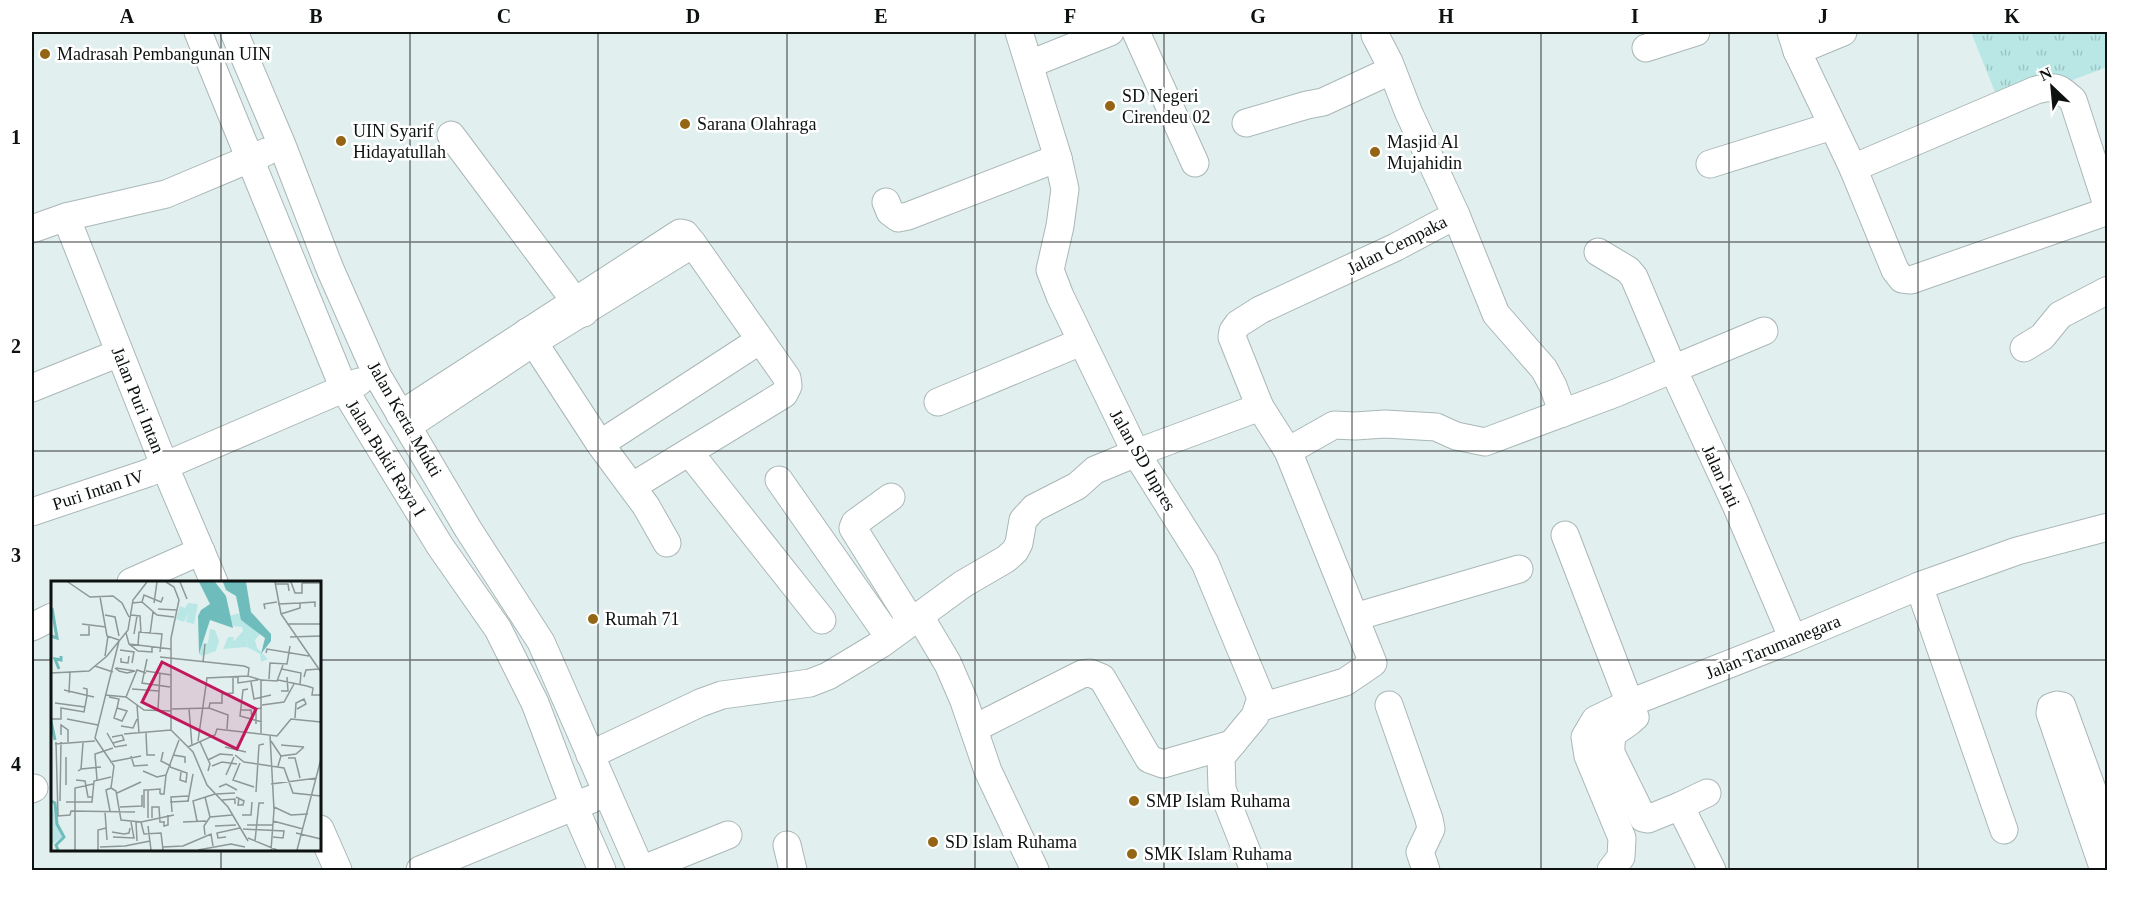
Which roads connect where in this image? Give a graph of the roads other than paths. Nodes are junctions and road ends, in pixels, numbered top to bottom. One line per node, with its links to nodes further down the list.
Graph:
1 (198, 32): 17 (street, Jalan Bukit Raya I)
2 (234, 32): 16 (street, Jalan Kerta Mukti)
3 (1019, 32): 11 (street, Jalan SD Inpres)
4 (1110, 32): 11 (street)
5 (1136, 32): 19 (street)
6 (1376, 32): 12 (street, Jalan Cempaka)
7 (1696, 32): 10 (street)
8 (1843, 32): 9 (street)
9 (1794, 41): 14 (street)
10 (1646, 48)
11 (1030, 64): 18 (street, Jalan SD Inpres)
12 (1392, 70): 13 (street); 24 (street, Jalan Cempaka)
13 (1246, 123)
14 (1832, 126): 20 (street); 21 (street)
15 (451, 135): 31 (street)
16 (279, 138): 17 (street); 28 (street, Jalan Kerta Mukti)
17 (247, 152): 25 (street); 29 (street, Jalan Bukit Raya I)
18 (1058, 158): 22 (street); 35 (street, Jalan SD Inpres)
19 (1195, 164)
20 (1710, 164)
21 (1853, 168): 23 (street); 23 (street)
22 (886, 202)
23 (2108, 210)
24 (1456, 214): 43 (street, Jalan Cempaka); 44 (street)
25 (66, 217): 26 (street); 37 (street, Jalan Puri Intan)
26 (32, 229)
27 (1598, 252): 38 (street, Jalan Jati)
28 (330, 269): 29 (street); 39 (street, Jalan Kerta Mukti)
29 (302, 284): 41 (street, Jalan Bukit Raya I)
30 (2108, 290): 36 (street)
31 (580, 307): 33 (street); 34 (street)
32 (1764, 331): 38 (street)
33 (531, 337): 45 (street); 46 (street)
34 (760, 340): 46 (street); 48 (street)
35 (1081, 342): 42 (street); 49 (street, Jalan SD Inpres)
36 (2024, 348)
37 (119, 353): 40 (street); 50 (street, Jalan Puri Intan)
38 (1672, 369): 44 (street); 71 (street, Jalan Jati)
39 (377, 375): 41 (street, Puri Intan IV); 45 (street, Jalan Kerta Mukti)
40 (32, 388)
41 (344, 389): 50 (street, Puri Intan IV); 59 (street, Jalan Bukit Raya I)
42 (938, 402)
43 (1260, 407): 47 (street, Jalan Cempaka); 49 (street)
44 (1563, 413): 47 (street)
45 (404, 420): 56 (street, Jalan Kerta Mukti)
46 (600, 444): 52 (street)
47 (1288, 451): 65 (street, Jalan Cempaka)
48 (689, 452): 52 (street); 68 (street)
49 (1136, 453): 67 (street); 74 (street, Jalan SD Inpres)
50 (165, 466): 54 (street, Puri Intan IV); 60 (street, Jalan Puri Intan)
51 (779, 480): 70 (street)
52 (633, 486): 58 (street)
53 (891, 497): 67 (street)
54 (32, 512)
55 (2108, 527): 64 (street, Jalan Tarumanegara)
56 (468, 529): 59 (street); 77 (street, Jalan Kerta Mukti)
57 (1564, 535): 72 (street)
58 (667, 543)
59 (440, 546): 79 (street, Jalan Bukit Raya I)
60 (201, 551): 62 (street); 63 (street, Jalan Puri Intan)
61 (1519, 569): 65 (street)
62 (133, 581)
63 (214, 581)
64 (1919, 586): 71 (street, Jalan Tarumanegara); 81 (street)
65 (1355, 617): 74 (street, Jalan Cempaka)
66 (51, 618): 69 (street)
67 (915, 618): 70 (street); 89 (street)
68 (822, 620)
69 (32, 627)
70 (890, 637): 77 (street)
71 (1794, 639): 72 (street, Jalan Tarumanegara)
72 (1630, 703): 80 (street); 92 (street, Jalan Tarumanegara)
73 (1389, 705): 91 (street)
74 (1258, 708): 76 (street)
75 (983, 724): 76 (street)
76 (1232, 744): 90 (street)
77 (590, 755): 79 (street, Jalan Kerta Mukti)
78 (1707, 793): 80 (street)
79 (591, 799): 86 (street); 87 (street, Jalan Bukit Raya I); 88 (street)
80 (1680, 806): 93 (street)
81 (2004, 830)
82 (321, 831): 85 (street)
83 (2108, 832): 94 (street)
84 (728, 835): 88 (street)
85 (338, 870)
86 (420, 870)
87 (602, 870)
88 (641, 870)
89 (1035, 870)
90 (1254, 870)
91 (1426, 870)
92 (1611, 870)
93 (1712, 870)
94 (2104, 870)

